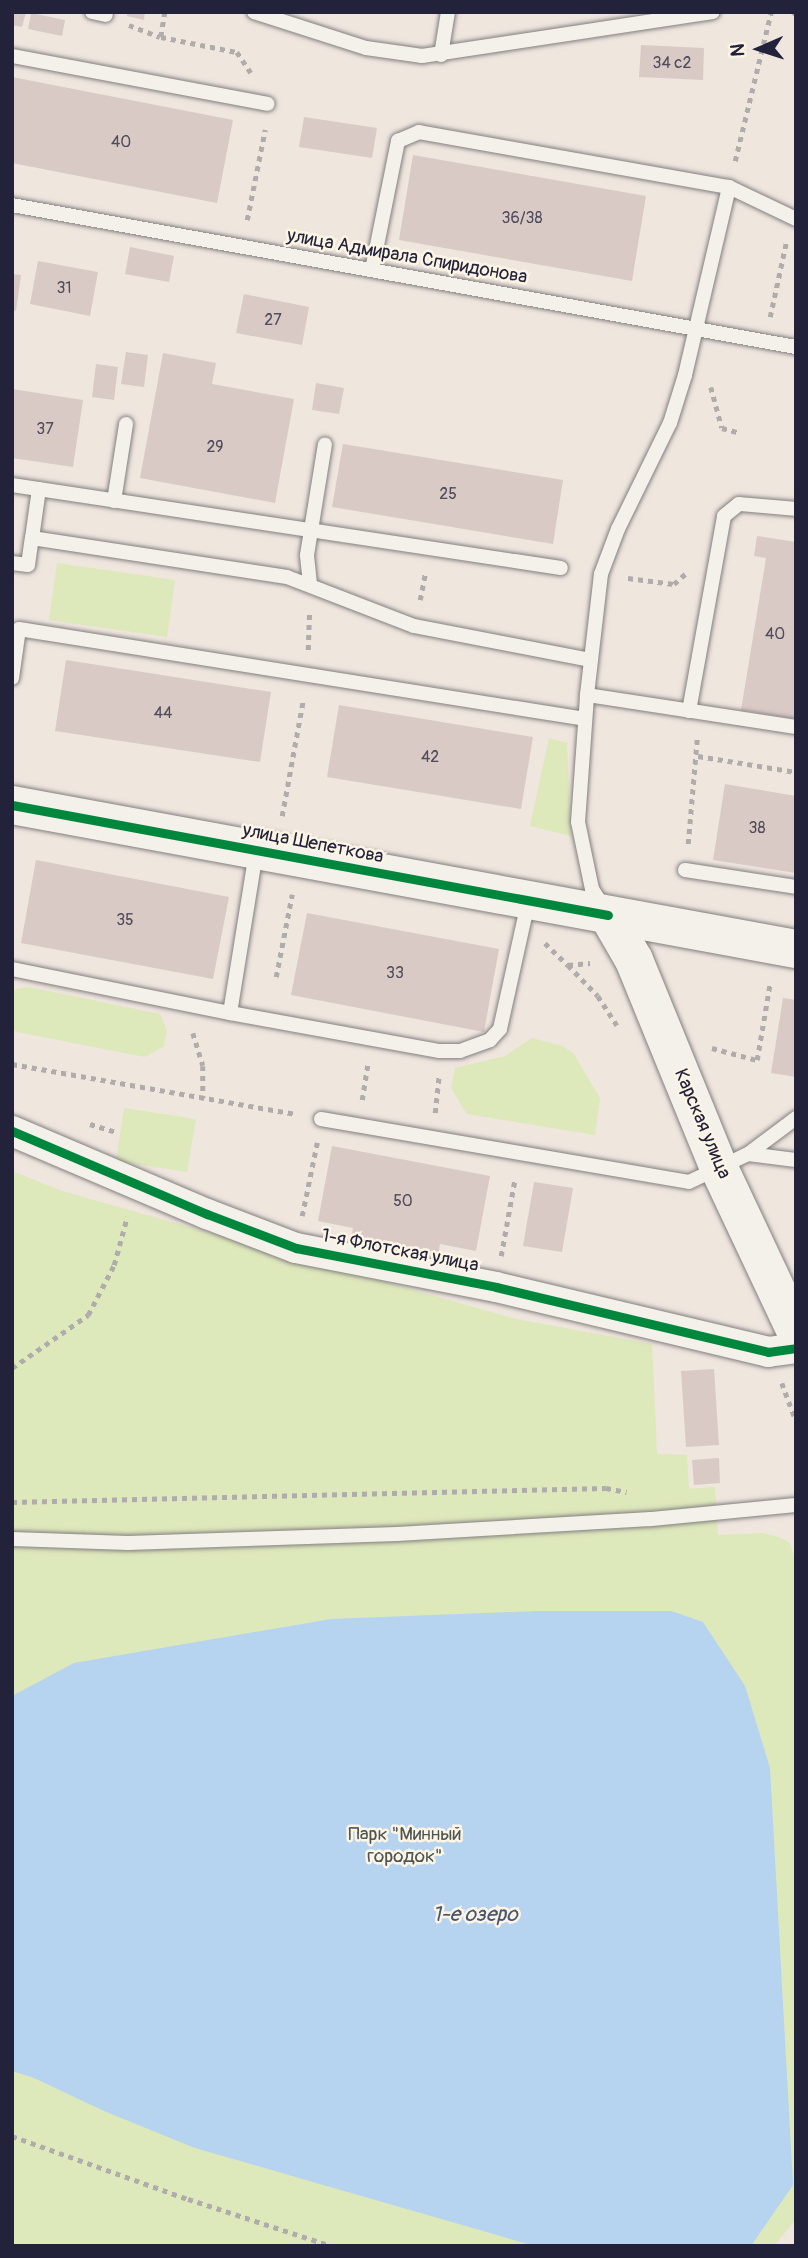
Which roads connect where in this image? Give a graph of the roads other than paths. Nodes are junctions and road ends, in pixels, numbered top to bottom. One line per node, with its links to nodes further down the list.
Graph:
1 (448, 12): 4 (lane)
2 (713, 12): 4 (lane)
3 (259, 13): 4 (lane)
4 (441, 55)
5 (12, 56): 6 (lane)
6 (268, 104)
7 (729, 187): 9 (lane); 10 (lane); 11 (lane)
8 (12, 205): 10 (lane, улица Адмирала Спиридонова)
9 (793, 218)
10 (372, 270): 11 (lane, улица Адмирала Спиридонова)
11 (694, 329): 12 (lane, улица Адмирала Спиридонова); 24 (lane)
12 (796, 347)
13 (126, 424): 17 (lane)
14 (325, 444): 19 (lane)
15 (12, 485): 16 (lane)
16 (39, 489): 17 (lane); 20 (lane)
17 (114, 501): 19 (lane)
18 (796, 509): 27 (lane)
19 (310, 530): 22 (lane); 23 (lane)
20 (32, 538): 21 (lane); 23 (lane)
21 (12, 563)
22 (561, 568)
23 (310, 584): 24 (lane)
24 (592, 660): 26 (lane)
25 (12, 678): 28 (lane)
26 (587, 695): 27 (lane); 28 (lane)
27 (689, 711): 29 (lane)
28 (585, 719): 35 (lane)
29 (796, 727)
30 (12, 805): 31 (main road, улица Шепеткова)
31 (256, 851): 34 (main road, улица Шепеткова); 38 (lane)
32 (685, 870): 33 (lane)
33 (796, 887)
34 (528, 901): 35 (main road, улица Шепеткова); 38 (lane)
35 (608, 915): 36 (main road, улица Шепеткова); 42 (main road, Карская улица)
36 (796, 949)
37 (12, 969): 38 (lane)
38 (230, 1013)
39 (796, 1118): 42 (lane)
40 (321, 1119): 42 (lane)
41 (12, 1131): 45 (street, 1-я Флотская улица)
42 (734, 1161): 43 (lane); 44 (main road, Карская улица)
43 (794, 1162)
44 (796, 1332)
45 (796, 1348)
46 (796, 1506): 47 (lane)
47 (12, 1539)

